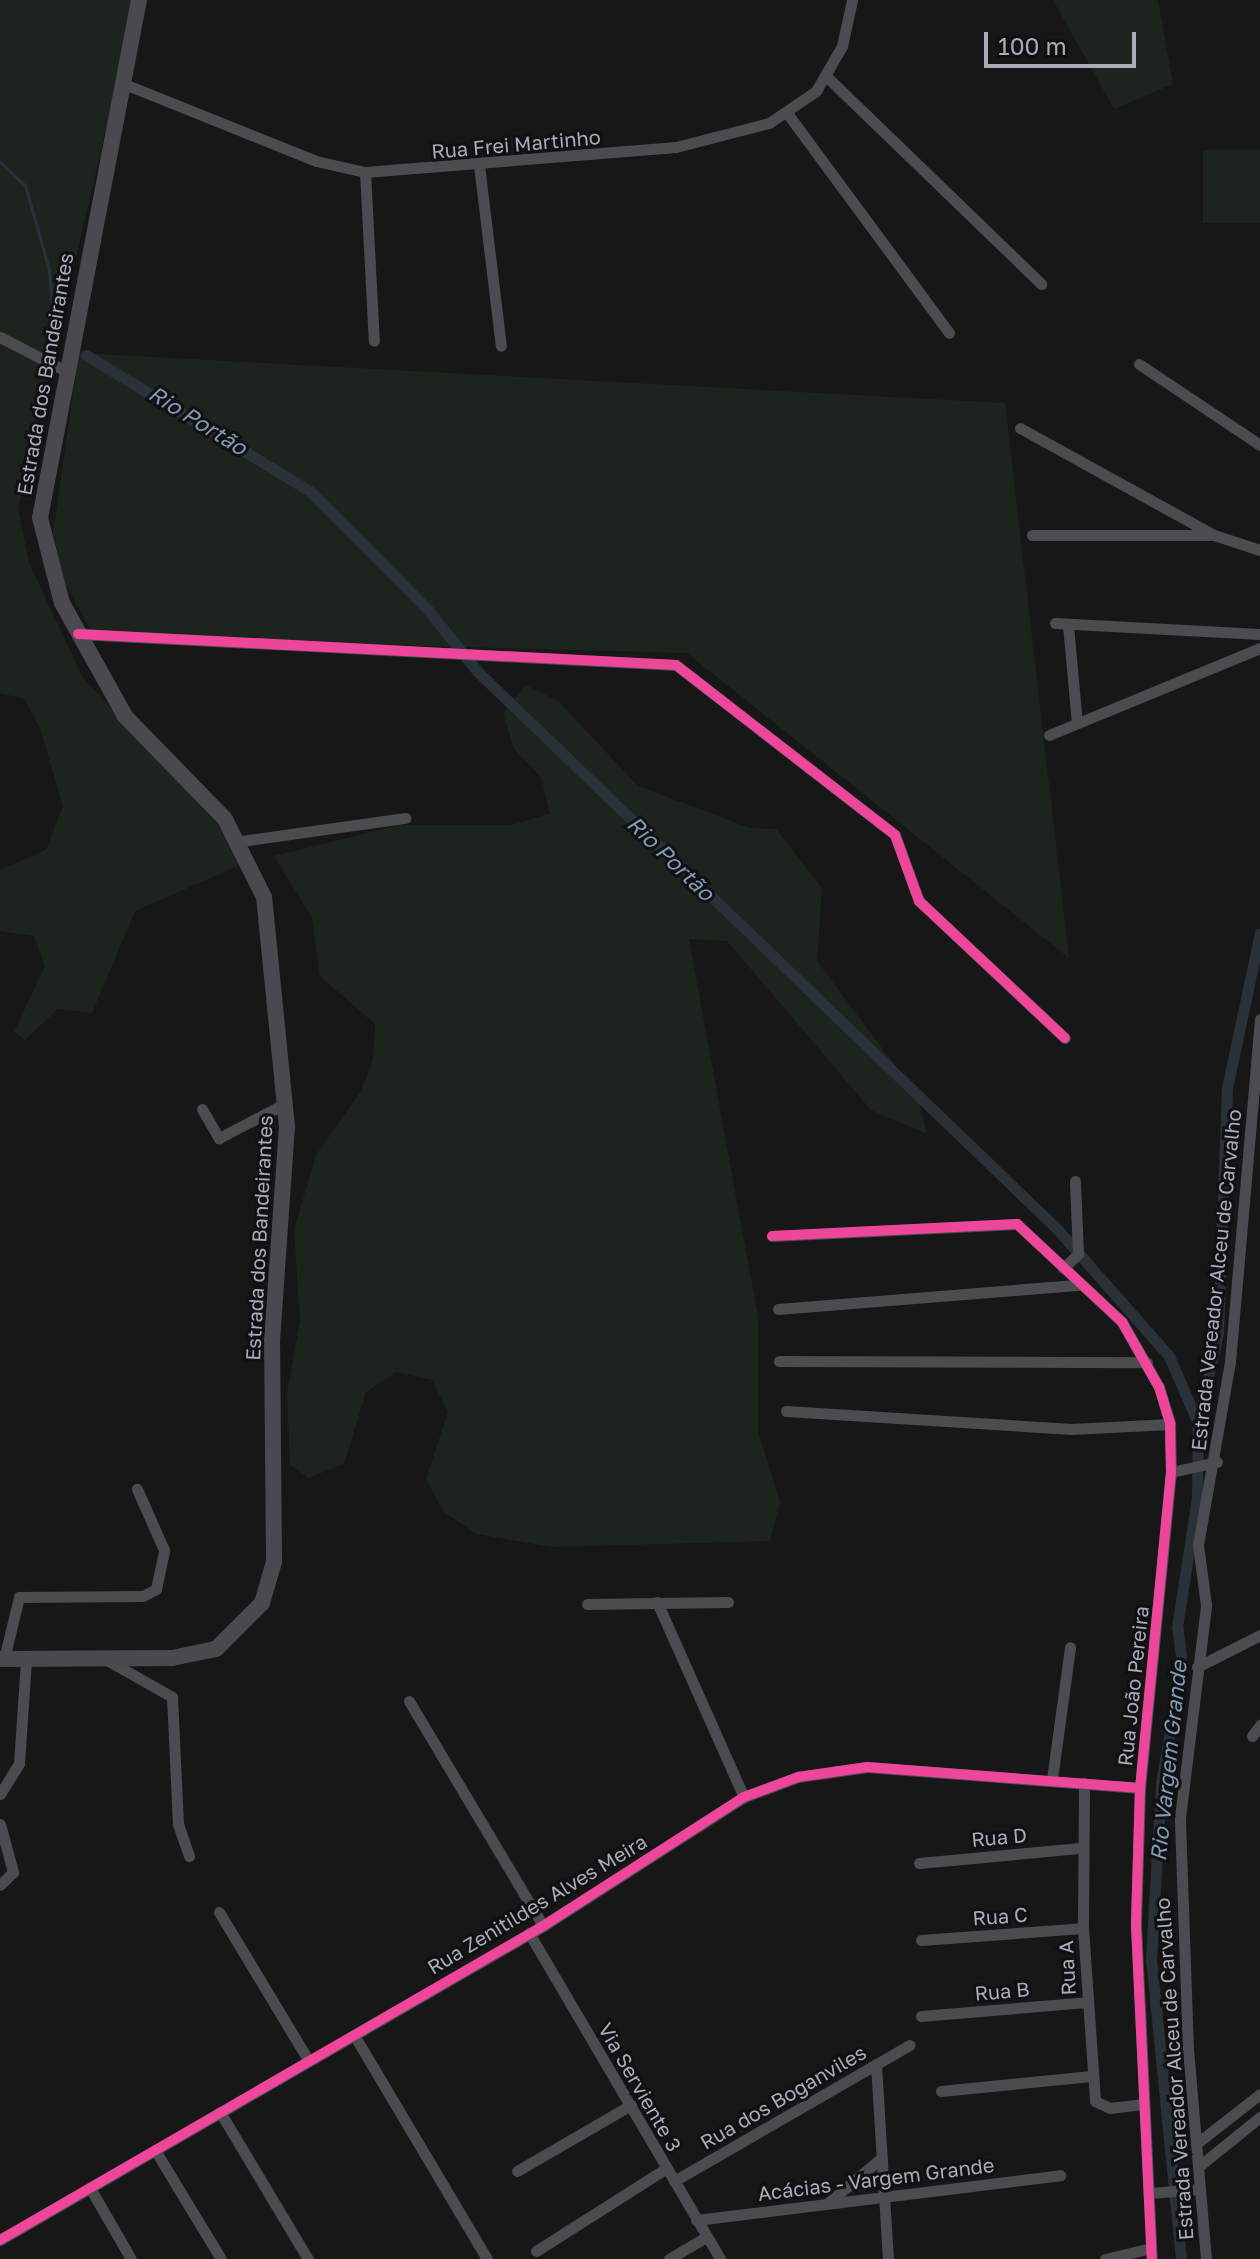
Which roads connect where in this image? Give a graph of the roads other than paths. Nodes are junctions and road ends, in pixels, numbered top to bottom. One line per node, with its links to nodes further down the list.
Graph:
1 (139, 0): 4 (main road, Estrada dos Bandeirantes)
2 (852, 0): 3 (street)
3 (827, 77): 5 (street, Rua Frei Martinho); 8 (street)
4 (122, 83): 7 (street, Rua Frei Martinho); 14 (main road, Estrada dos Bandeirantes)
5 (787, 113): 6 (street, Rua Frei Martinho); 9 (street)
6 (479, 165): 7 (street, Rua Frei Martinho); 12 (street)
7 (365, 172): 11 (street)
8 (1041, 284)
9 (949, 333)
10 (0, 337): 14 (street)
11 (374, 341)
12 (501, 346)
13 (1139, 364): 16 (street)
14 (64, 370): 22 (main road, Estrada dos Bandeirantes)
15 (1020, 428): 18 (street)
16 (1260, 445)
17 (1032, 535): 18 (street)
18 (1214, 535): 19 (street)
19 (1260, 550)
20 (1055, 623): 21 (street)
21 (1068, 625): 23 (street); 25 (street)
22 (78, 634): 28 (main road, Estrada dos Bandeirantes); 30 (street)
23 (1260, 634)
24 (1260, 648): 25 (street)
25 (1077, 723): 26 (street)
26 (1049, 735)
27 (405, 818): 28 (street)
28 (241, 841): 31 (main road, Estrada dos Bandeirantes)
29 (1260, 1019): 42 (street, Estrada Vereador Alceu de Carvalho)
30 (1065, 1038)
31 (286, 1103): 32 (street); 52 (main road, Estrada dos Bandeirantes)
32 (202, 1109)
33 (1075, 1181): 35 (street)
34 (772, 1236): 35 (street, Rua João Pereira)
35 (1068, 1265): 36 (street, Rua João Pereira)
36 (1082, 1287): 37 (street); 39 (street, Rua João Pereira)
37 (778, 1309)
38 (779, 1361): 39 (street)
39 (1147, 1362): 41 (street, Rua João Pereira)
40 (786, 1411): 41 (street)
41 (1170, 1424): 43 (street, Rua João Pereira)
42 (1211, 1463): 43 (street); 53 (street, Estrada Vereador Alceu de Carvalho)
43 (1171, 1472): 59 (street, Rua João Pereira)
44 (137, 1489): 50 (street)
45 (657, 1602): 46 (street); 47 (street); 61 (street)
46 (728, 1602)
47 (587, 1604)
48 (1260, 1635): 53 (street)
49 (1070, 1647): 57 (street)
50 (2, 1659): 51 (main road, Estrada dos Bandeirantes)
51 (26, 1659): 52 (main road, Estrada dos Bandeirantes); 60 (street)
52 (106, 1660): 64 (street)
53 (1197, 1667): 85 (street, Estrada Vereador Alceu de Carvalho)
54 (409, 1701): 68 (street)
55 (1260, 1725): 56 (street)
56 (1252, 1736)
57 (1052, 1779): 58 (street, Rua Zenitildes Alves Meira); 61 (street, Rua Zenitildes Alves Meira)
58 (1084, 1783): 59 (street, Rua Zenitildes Alves Meira); 63 (street, Rua A)
59 (1140, 1788): 81 (street, Rua João Pereira)
60 (0, 1794)
61 (744, 1797): 68 (street, Rua Zenitildes Alves Meira)
62 (0, 1824): 66 (street)
63 (1082, 1848): 65 (street, Rua D); 69 (street, Rua A)
64 (189, 1856)
65 (919, 1863)
66 (0, 1885)
67 (219, 1912): 76 (street)
68 (543, 1926): 70 (street, Rua Zenitildes Alves Meira)
69 (1083, 1928): 71 (street, Rua C); 72 (street, Rua A)
70 (529, 1933): 74 (street, Rua Zenitildes Alves Meira); 82 (street, Via Serviente 3)
71 (921, 1940)
72 (1086, 2002): 73 (street, Rua B); 78 (street, Rua A)
73 (921, 2016)
74 (354, 2035): 76 (street, Rua Zenitildes Alves Meira); 106 (street)
75 (910, 2045): 77 (street, Rua dos Boganviles)
76 (309, 2061): 83 (street, Rua Zenitildes Alves Meira)
77 (876, 2064): 87 (street); 92 (street, Rua dos Boganviles)
78 (1091, 2076): 79 (street); 81 (street, Rua A)
79 (941, 2091)
80 (1260, 2094): 85 (street)
81 (1142, 2104): 95 (street, Rua João Pereira)
82 (631, 2105): 89 (street, Via Serviente 3); 90 (street)
83 (220, 2112): 86 (street, Rua Zenitildes Alves Meira); 105 (street)
84 (1260, 2117): 88 (street)
85 (1196, 2144): 88 (street, Estrada Vereador Alceu de Carvalho)
86 (155, 2150): 93 (street, Rua Zenitildes Alves Meira); 104 (street)
87 (881, 2158): 96 (street); 97 (street)
88 (1198, 2167): 94 (street, Estrada Vereador Alceu de Carvalho)
89 (667, 2168): 92 (street, Via Serviente 3); 101 (street)
90 (517, 2171)
91 (1060, 2175): 96 (street, Acácias - Vargem Grande)
92 (674, 2181): 98 (street, Via Serviente 3)
93 (90, 2188): 100 (street, Rua Zenitildes Alves Meira); 103 (street)
94 (1200, 2189): 95 (street); 111 (street, Estrada Vereador Alceu de Carvalho)
95 (1150, 2193): 102 (street, Rua João Pereira)
96 (883, 2195): 97 (street, Acácias - Vargem Grande); 109 (street)
97 (829, 2202): 98 (street, Acácias - Vargem Grande)
98 (696, 2220): 99 (street, Via Serviente 3)
99 (706, 2237): 107 (street); 108 (street, Via Serviente 3)
100 (0, 2240)
101 (536, 2251)
102 (1152, 2254): 110 (street)
103 (131, 2259)
104 (221, 2259)
105 (308, 2259)
106 (487, 2259)
107 (669, 2259)
108 (720, 2259)
109 (888, 2259)
110 (1105, 2259)
111 (1206, 2259)

